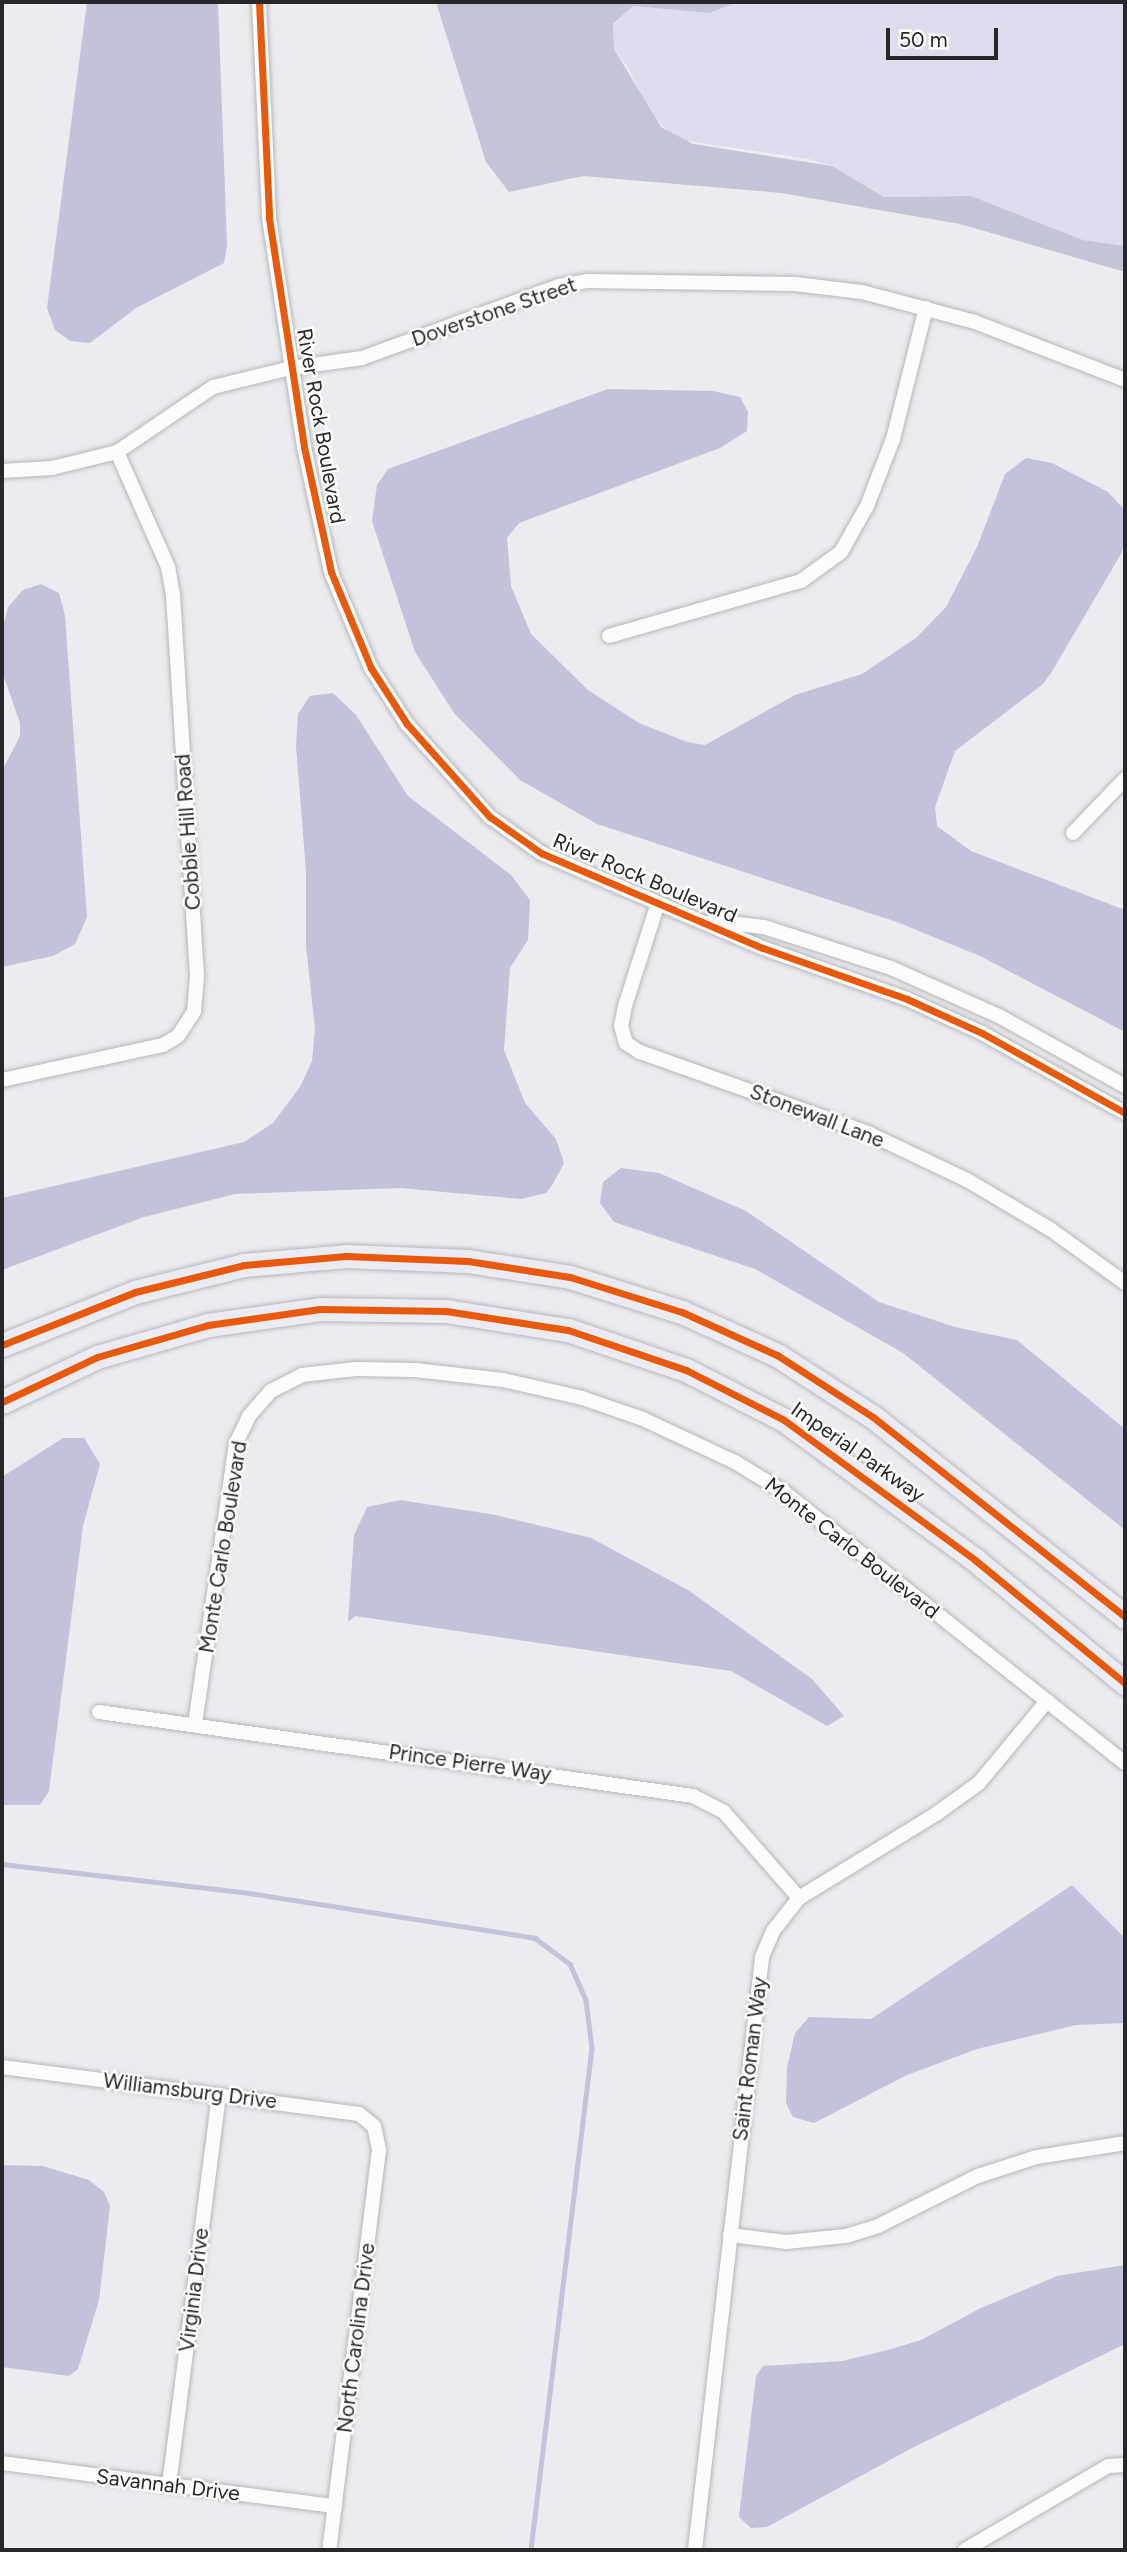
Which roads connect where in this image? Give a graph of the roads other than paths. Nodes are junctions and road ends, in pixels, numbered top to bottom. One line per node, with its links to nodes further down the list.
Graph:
1 (259, 2): 3 (street, River Rock Boulevard)
2 (926, 308): 3 (street, Doverstone Street); 4 (street, Doverstone Street); 7 (street)
3 (291, 368): 5 (street, Doverstone Street); 10 (street, River Rock Boulevard)
4 (1125, 380)
5 (117, 452): 6 (street, Doverstone Street); 12 (street, Cobble Hill Road)
6 (2, 471)
7 (609, 636)
8 (1125, 779): 9 (street)
9 (1073, 833)
10 (658, 903): 11 (street, River Rock Boulevard); 15 (street, Stonewall Lane)
11 (708, 921): 13 (street, River Rock Boulevard); 14 (street, River Rock Boulevard)
12 (2, 1080)
13 (1125, 1086)
14 (1125, 1113)
15 (1125, 1283)
16 (2, 1345): 18 (main road, Imperial Parkway)
17 (2, 1402): 19 (main road, Imperial Parkway)
18 (1125, 1617)
19 (1125, 1683)
20 (1047, 1701): 22 (street, Monte Carlo Boulevard); 23 (street, Monte Carlo Boulevard); 24 (street, Saint Roman Way)
21 (99, 1712): 22 (street, Prince Pierre Way)
22 (195, 1724): 24 (street, Prince Pierre Way)
23 (1125, 1763)
24 (799, 1898): 29 (street, Saint Roman Way)
25 (2, 2067): 26 (street, Williamsburg Drive)
26 (219, 2095): 27 (street, Williamsburg Drive); 32 (street, Virginia Drive)
27 (374, 2126): 33 (street, North Carolina Drive)
28 (1125, 2143): 29 (street)
29 (730, 2235): 35 (street, Saint Roman Way)
30 (2, 2463): 32 (street, Savannah Drive)
31 (1125, 2465): 36 (street)
32 (169, 2485): 33 (street, Savannah Drive)
33 (335, 2506): 34 (street, North Carolina Drive)
34 (329, 2550)
35 (695, 2550)
36 (965, 2550)

